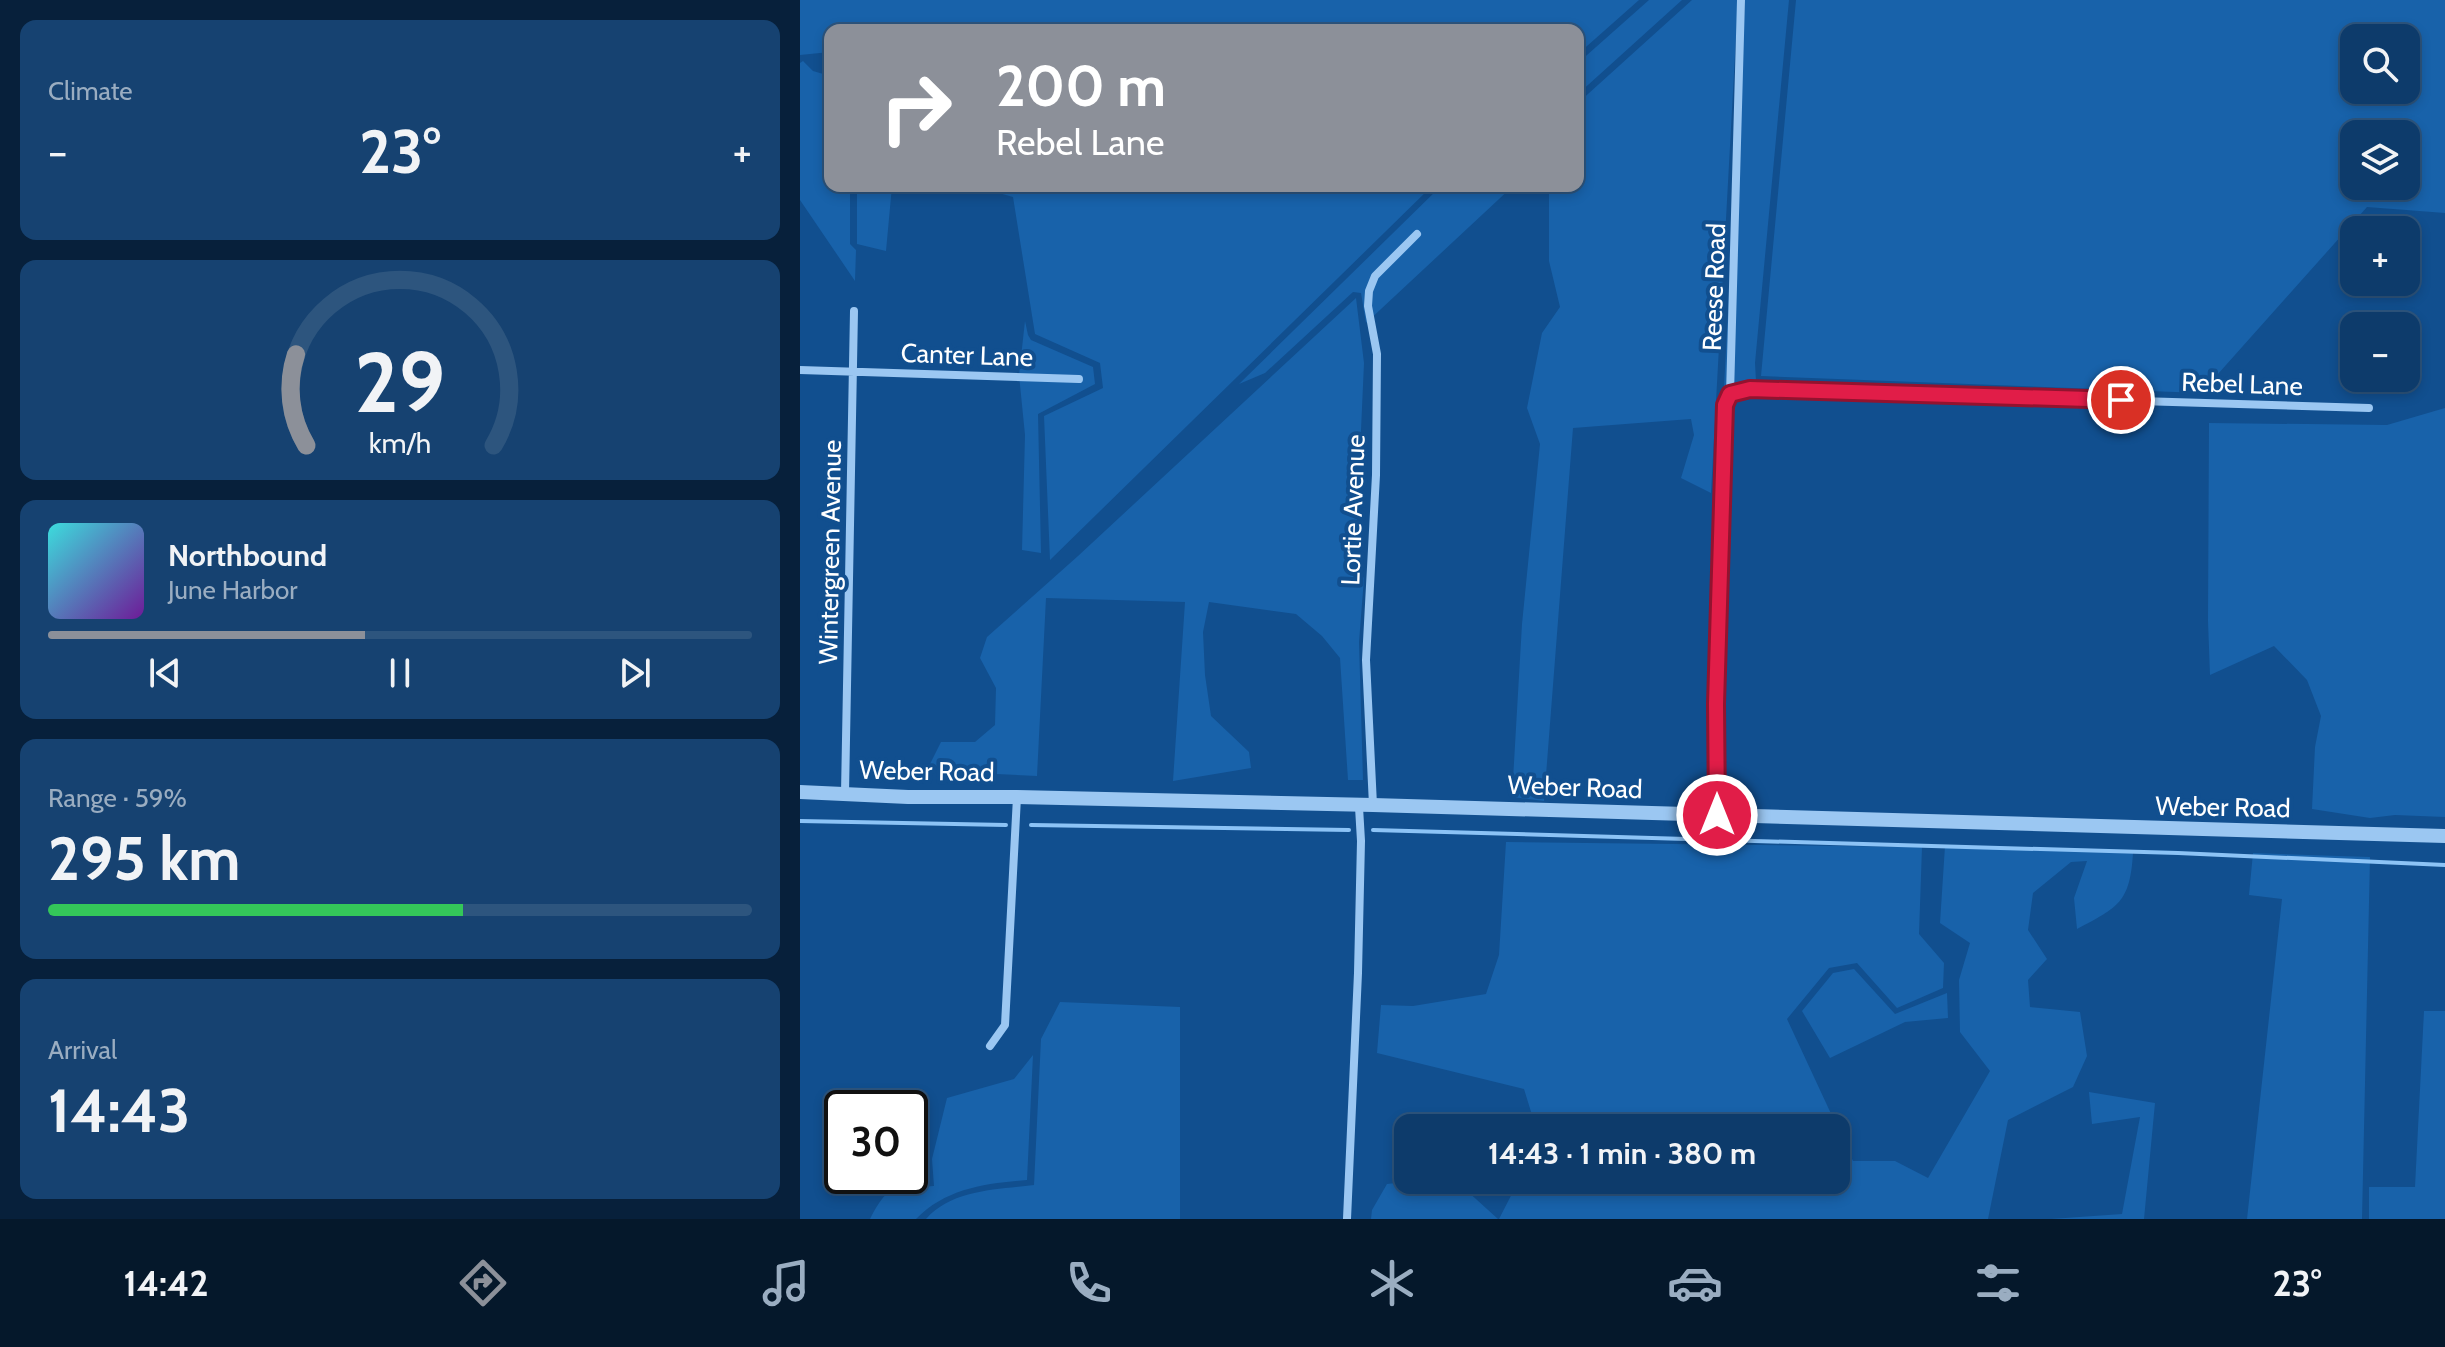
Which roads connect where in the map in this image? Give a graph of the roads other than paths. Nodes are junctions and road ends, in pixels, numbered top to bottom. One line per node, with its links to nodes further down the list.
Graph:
1 (1741, 0): 7 (street, Reese Road)
2 (1417, 234): 12 (street, Lortie Avenue)
3 (854, 311): 5 (street, Wintergreen Avenue)
4 (800, 370): 5 (street, Canter Lane)
5 (854, 371): 6 (street, Canter Lane); 10 (street, Wintergreen Avenue)
6 (1079, 379)
7 (1730, 394): 8 (street, Rebel Lane); 13 (street, Reese Road)
8 (2369, 408)
9 (800, 792): 10 (street, Weber Road)
10 (845, 793): 11 (street, Weber Road)
11 (1017, 797): 12 (street, Weber Road); 15 (street)
12 (1366, 806): 13 (street, Weber Road); 16 (street, Lortie Avenue)
13 (1717, 815): 14 (street, Weber Road)
14 (2445, 836)
15 (990, 1046)
16 (1347, 1219)

